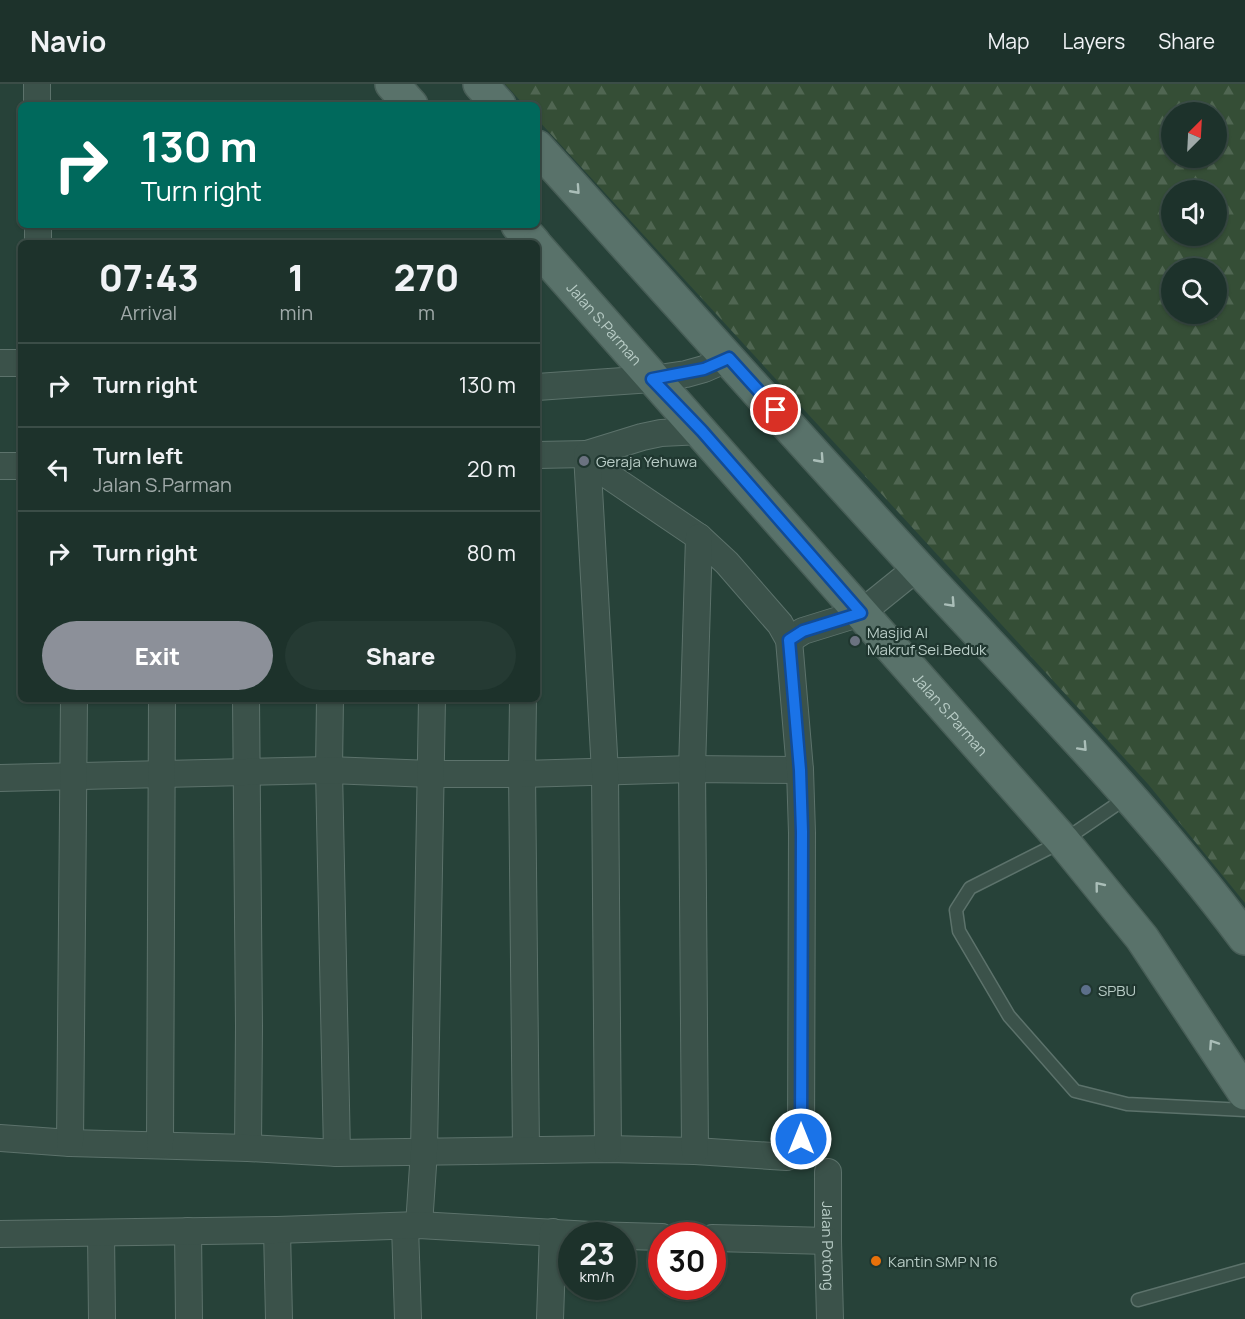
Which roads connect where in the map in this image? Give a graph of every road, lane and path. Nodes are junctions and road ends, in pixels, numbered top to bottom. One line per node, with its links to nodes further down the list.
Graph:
1 (37, 84): 4 (street)
2 (392, 84): 5 (main road)
3 (480, 84): 6 (main road)
4 (37, 102)
5 (408, 102)
6 (497, 102)
7 (540, 150): 9 (main road, one-way to 9)
8 (540, 251): 12 (main road, Jalan S.Parman)
9 (729, 358): 12 (street); 20 (main road, one-way to 20)
10 (0, 363): 11 (street)
11 (18, 363)
12 (652, 379): 13 (street); 14 (main road, Jalan S.Parman)
13 (540, 387)
14 (702, 431): 15 (street); 21 (main road, Jalan S.Parman)
15 (587, 454): 16 (street); 19 (street); 33 (street)
16 (540, 455)
17 (0, 466): 18 (street)
18 (18, 466)
19 (699, 537): 22 (street); 29 (street)
20 (918, 567): 21 (street); 39 (main road, one-way to 39)
21 (876, 602): 22 (street); 40 (main road, Jalan S.Parman)
22 (789, 640): 31 (street)
23 (74, 702): 37 (street)
24 (162, 702): 34 (street)
25 (246, 702): 32 (street)
26 (330, 702): 30 (street)
27 (432, 702): 35 (street)
28 (523, 702): 36 (street)
29 (692, 769): 31 (street); 33 (street); 51 (street)
30 (329, 770): 32 (street); 35 (street); 52 (street)
31 (800, 770): 51 (street)
32 (247, 771): 34 (street); 47 (street)
33 (605, 772): 36 (street); 49 (street)
34 (162, 773): 37 (street); 46 (street)
35 (431, 774): 36 (street); 50 (street)
36 (522, 774): 48 (street)
37 (73, 775): 38 (street); 45 (street)
38 (0, 778)
39 (1120, 802): 40 (lane); 41 (main road)
40 (1074, 834): 42 (main road, Jalan S.Parman, one-way to 40); 43 (lane)
41 (1245, 938)
42 (1245, 1093)
43 (1245, 1110)
44 (0, 1138): 45 (street)
45 (70, 1143): 46 (street)
46 (160, 1145): 47 (street)
47 (248, 1148): 52 (street)
48 (526, 1149): 49 (street); 50 (street)
49 (608, 1149): 51 (street)
50 (424, 1151): 52 (street); 54 (street)
51 (695, 1151)
52 (338, 1153)
53 (828, 1172): 62 (street, Jalan Potong)
54 (412, 1226): 55 (street); 57 (street); 68 (street)
55 (277, 1230): 56 (street); 67 (street)
56 (188, 1231): 58 (street); 66 (street)
57 (553, 1232): 60 (street); 69 (street)
58 (101, 1233): 59 (street); 65 (street)
59 (0, 1234)
60 (648, 1237)
61 (726, 1238): 62 (street)
62 (828, 1241): 70 (street, Jalan Potong)
63 (1245, 1270): 64 (lane)
64 (1138, 1300)
65 (102, 1319)
66 (189, 1319)
67 (279, 1319)
68 (408, 1319)
69 (550, 1319)
70 (830, 1319)

